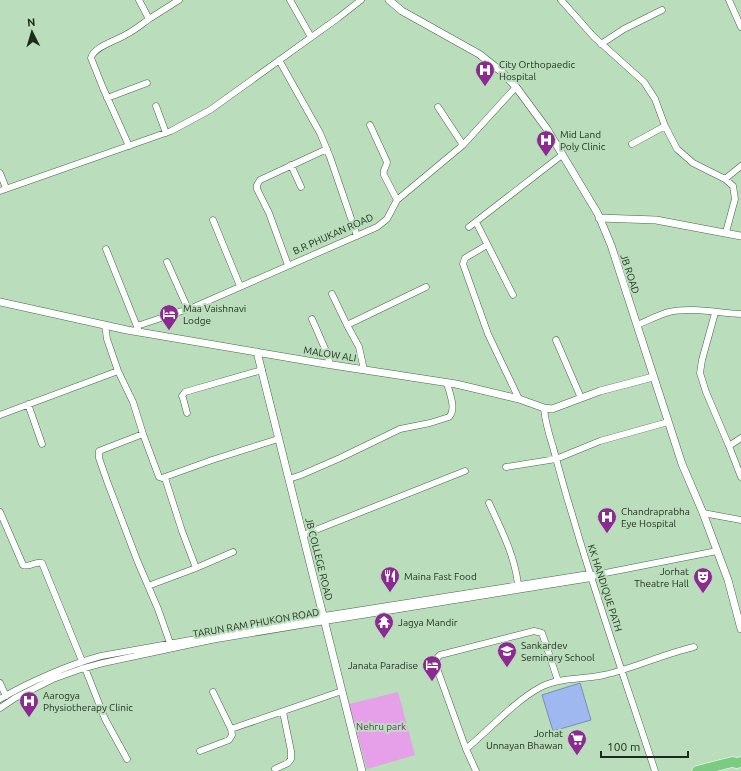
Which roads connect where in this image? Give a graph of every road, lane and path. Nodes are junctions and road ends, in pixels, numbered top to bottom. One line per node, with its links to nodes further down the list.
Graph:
1 (139, 0): 9 (street)
2 (179, 0): 9 (street)
3 (290, 0): 11 (street)
4 (361, 0): 11 (street)
5 (389, 0): 15 (street, JB ROAD)
6 (561, 0): 12 (street)
7 (729, 0): 10 (street)
8 (662, 10): 12 (street)
9 (149, 19): 16 (street)
10 (741, 27)
11 (311, 37): 13 (street)
12 (601, 44): 20 (street)
13 (279, 60): 21 (street); 25 (street)
14 (147, 83): 16 (street)
15 (516, 87): 23 (street, B.R PHUKAN ROAD); 26 (street, JB ROAD)
16 (108, 98): 24 (street)
17 (156, 106): 21 (street)
18 (438, 107): 23 (street)
19 (370, 125): 33 (street)
20 (665, 126): 22 (street); 30 (street)
21 (166, 133): 24 (street)
22 (632, 144)
23 (463, 145): 33 (street, B.R PHUKAN ROAD)
24 (129, 146): 32 (street)
25 (326, 149): 27 (street); 39 (street)
26 (562, 155): 34 (street, JB ROAD); 36 (street)
27 (291, 165): 31 (street); 44 (street)
28 (741, 166): 30 (street)
29 (0, 173): 32 (street)
30 (726, 179): 38 (street)
31 (301, 187)
32 (3, 189)
33 (397, 200): 39 (street, B.R PHUKAN ROAD)
34 (600, 218): 38 (street); 56 (street, JB ROAD)
35 (213, 220): 45 (street)
36 (476, 222): 37 (street); 41 (street)
37 (469, 227)
38 (726, 232): 40 (street)
39 (358, 236): 44 (street, B.R PHUKAN ROAD)
40 (741, 236)
41 (487, 245): 48 (street); 67 (street)
42 (106, 249): 57 (street)
43 (167, 262): 50 (street)
44 (288, 265): 45 (street, B.R PHUKAN ROAD)
45 (240, 286): 50 (street, B.R PHUKAN ROAD)
46 (426, 287): 55 (street)
47 (332, 294): 55 (street)
48 (513, 295)
49 (0, 302): 54 (street, MALOW ALI)
50 (188, 309): 57 (street, B.R PHUKAN ROAD)
51 (715, 312): 52 (street); 56 (street); 77 (street)
52 (741, 314)
53 (312, 319): 60 (street)
54 (105, 325): 57 (street, MALOW ALI); 61 (street)
55 (347, 325): 63 (street)
56 (637, 325): 64 (street, JB ROAD)
57 (138, 329): 59 (street, MALOW ALI)
58 (556, 340): 66 (street)
59 (256, 352): 60 (street, MALOW ALI); 62 (street, JB COLLEGE ROAD)
60 (330, 364): 63 (street, MALOW ALI)
61 (118, 370): 68 (street); 73 (street)
62 (262, 370): 70 (street); 75 (street, JB COLLEGE ROAD)
63 (364, 370): 65 (street, MALOW ALI)
64 (653, 377): 66 (street, MALOW ALI); 72 (street, JB ROAD)
65 (447, 383): 67 (street, MALOW ALI); 83 (street)
66 (581, 398): 69 (street, MALOW ALI)
67 (519, 399): 69 (street, MALOW ALI)
68 (28, 404): 71 (street); 76 (street)
69 (544, 408): 78 (street, KK HANDIQUE PATH)
70 (187, 414)
71 (0, 415)
72 (668, 422): 78 (street); 86 (street, JB ROAD)
73 (143, 434): 82 (street); 94 (street)
74 (741, 438): 77 (street)
75 (278, 439): 82 (street); 83 (street, JB COLLEGE ROAD)
76 (42, 444)
77 (729, 446): 81 (street)
78 (556, 459): 79 (street); 92 (street, KK HANDIQUE PATH)
79 (506, 467)
80 (464, 471): 88 (street)
81 (741, 477)
82 (165, 478): 91 (street)
83 (289, 479): 88 (street, JB COLLEGE ROAD)
84 (489, 502): 93 (street)
85 (0, 512): 99 (street)
86 (703, 513): 87 (street); 89 (street, JB ROAD)
87 (741, 520)
88 (303, 535): 95 (street, JB COLLEGE ROAD)
89 (717, 551): 92 (street, TARUN RAM PHUKON ROAD); 96 (street, JB ROAD)
90 (233, 552): 91 (street)
91 (196, 568): 94 (street)
92 (591, 576): 93 (street, TARUN RAM PHUKON ROAD); 95 (street, TARUN RAM PHUKON ROAD); 101 (street, KK HANDIQUE PATH)
93 (518, 585): 95 (street, TARUN RAM PHUKON ROAD)
94 (148, 586): 97 (street)
95 (324, 619): 97 (street, TARUN RAM PHUKON ROAD); 100 (street, TARUN RAM PHUKON ROAD); 104 (street, JB COLLEGE ROAD)
96 (741, 629)
97 (170, 643): 99 (street, TARUN RAM PHUKON ROAD)
98 (694, 647): 101 (street)
99 (82, 661): 106 (street, TARUN RAM PHUKON ROAD)
100 (85, 668): 108 (street, TARUN RAM PHUKON ROAD); 113 (street)
101 (622, 670): 102 (street); 118 (street, KK HANDIQUE PATH)
102 (558, 681): 111 (street); 111 (street)
103 (0, 683): 106 (street)
104 (342, 691): 109 (street); 116 (street, JB COLLEGE ROAD)
105 (213, 692): 110 (street)
106 (6, 696): 107 (street, TARUN RAM PHUKON ROAD)
107 (0, 700)
108 (0, 708)
109 (283, 712): 110 (street); 115 (street)
110 (231, 730): 112 (street)
111 (466, 749): 117 (street)
112 (200, 751)
113 (127, 759)
114 (738, 760): 119 (highway)
115 (275, 769)
116 (362, 771)
117 (476, 771)
118 (655, 771)
119 (697, 771)

